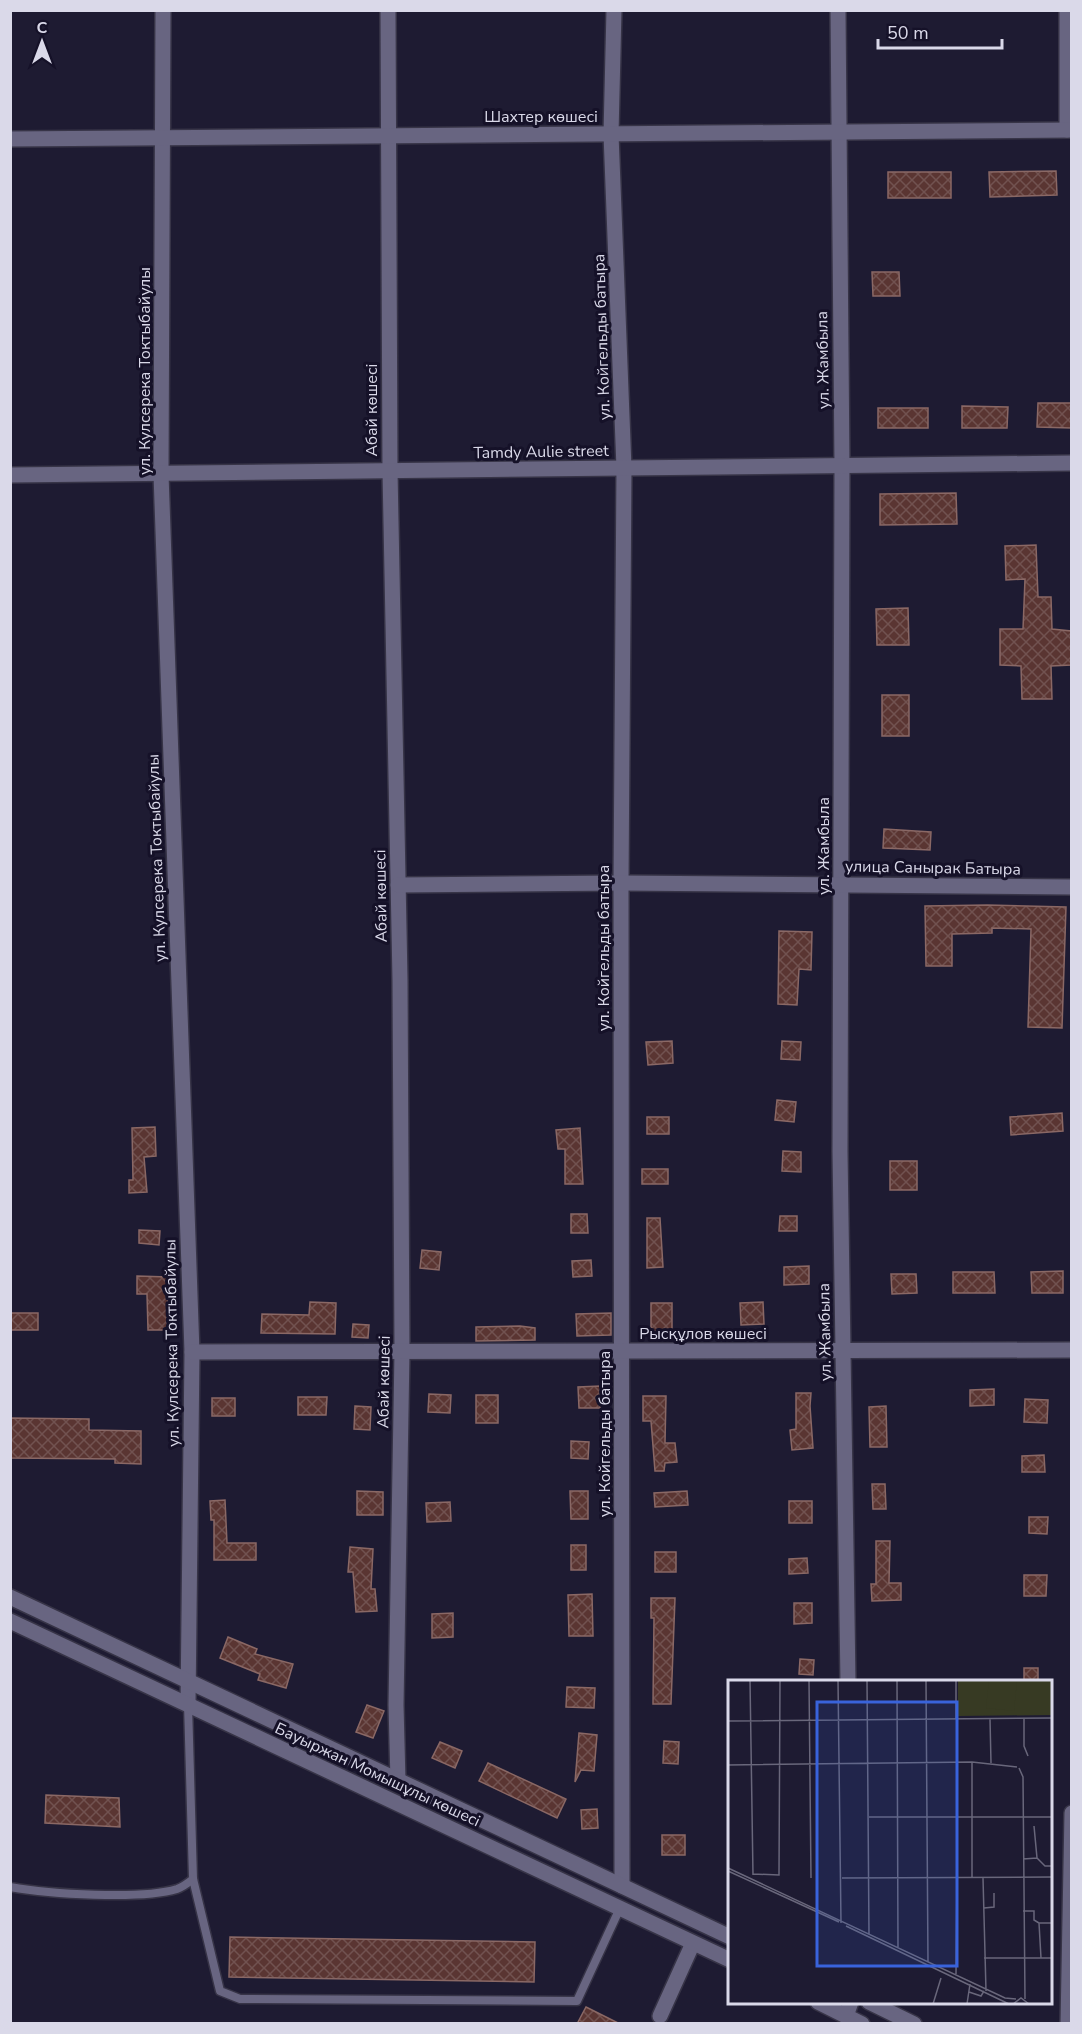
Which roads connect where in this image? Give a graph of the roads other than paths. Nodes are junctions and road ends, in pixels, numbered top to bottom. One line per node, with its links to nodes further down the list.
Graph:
1 (163, 10): 10 (street, ул. Кулсерека Токтыбайулы)
2 (388, 10): 9 (street, Абай көшесі)
3 (614, 10): 8 (street, ул. Койгельды батыра)
4 (838, 10): 7 (street, ул. Жамбыла)
5 (1067, 10): 6 (street)
6 (1069, 130): 7 (street, Шахтер көшесі)
7 (838, 132): 8 (street, Шахтер көшесі); 13 (street, ул. Жамбыла)
8 (611, 134): 9 (street, Шахтер көшесі); 14 (street, ул. Койгельды батыра)
9 (387, 136): 10 (street, Шахтер көшесі); 15 (street, Абай көшесі)
10 (163, 137): 11 (street, Шахтер көшесі); 16 (street, ул. Кулсерека Токтыбайулы)
11 (10, 139)
12 (1071, 463): 13 (street, Tamdy Aulie street)
13 (842, 466): 14 (street, Tamdy Aulie street); 19 (street, ул. Жамбыла)
14 (624, 468): 15 (street, Tamdy Aulie street); 18 (street, ул. Койгельды батыра)
15 (390, 471): 16 (street, Tamdy Aulie street); 20 (street, Абай көшесі)
16 (161, 474): 17 (street, Tamdy Aulie street); 24 (street, ул. Кулсерека Токтыбайулы)
17 (10, 475)
18 (621, 883): 19 (street, улица Санырак Батыра); 20 (street, улица Санырак Батыра); 26 (street, ул. Койгельды батыра)
19 (840, 884): 21 (street, улица Санырак Батыра); 23 (street, ул. Жамбыла)
20 (398, 885): 25 (street, Абай көшесі)
21 (1071, 887)
22 (1071, 1350): 23 (street, Рысқұлов көшесі)
23 (842, 1351): 26 (street, Рысқұлов көшесі); 29 (street, ул. Жамбыла)
24 (192, 1352): 25 (street, Рысқұлов көшесі); 30 (street, ул. Кулсерека Токтыбайулы)
25 (402, 1352): 26 (street, Рысқұлов көшесі); 32 (street, Абай көшесі)
26 (622, 1352): 35 (street, ул. Койгельды батыра)
27 (10, 1597): 30 (street, Бауыржан Момышұлы көшесі)
28 (10, 1621): 31 (street, Бауыржан Момышұлы көшесі)
29 (848, 1680)
30 (188, 1682): 31 (street, ул. Кулсерека Токтыбайулы); 32 (street, Бауыржан Момышұлы көшесі)
31 (188, 1704): 34 (lane); 37 (street, Бауыржан Момышұлы көшесі)
32 (398, 1781): 35 (street, Бауыржан Момышұлы көшесі)
33 (1071, 1813): 47 (street)
34 (193, 1879): 36 (lane); 37 (lane)
35 (622, 1886): 38 (street, Бауыржан Момышұлы көшесі)
36 (10, 1887)
37 (620, 1908): 39 (street, Бауыржан Момышұлы көшесі)
38 (728, 1936)
39 (693, 1943): 40 (street, Бауыржан Момышұлы көшесі); 44 (street)
40 (728, 1960)
41 (827, 2004): 43 (street)
42 (873, 2004): 46 (street)
43 (848, 2009): 45 (street)
44 (660, 2016)
45 (862, 2024)
46 (914, 2024)
47 (1068, 2024)

